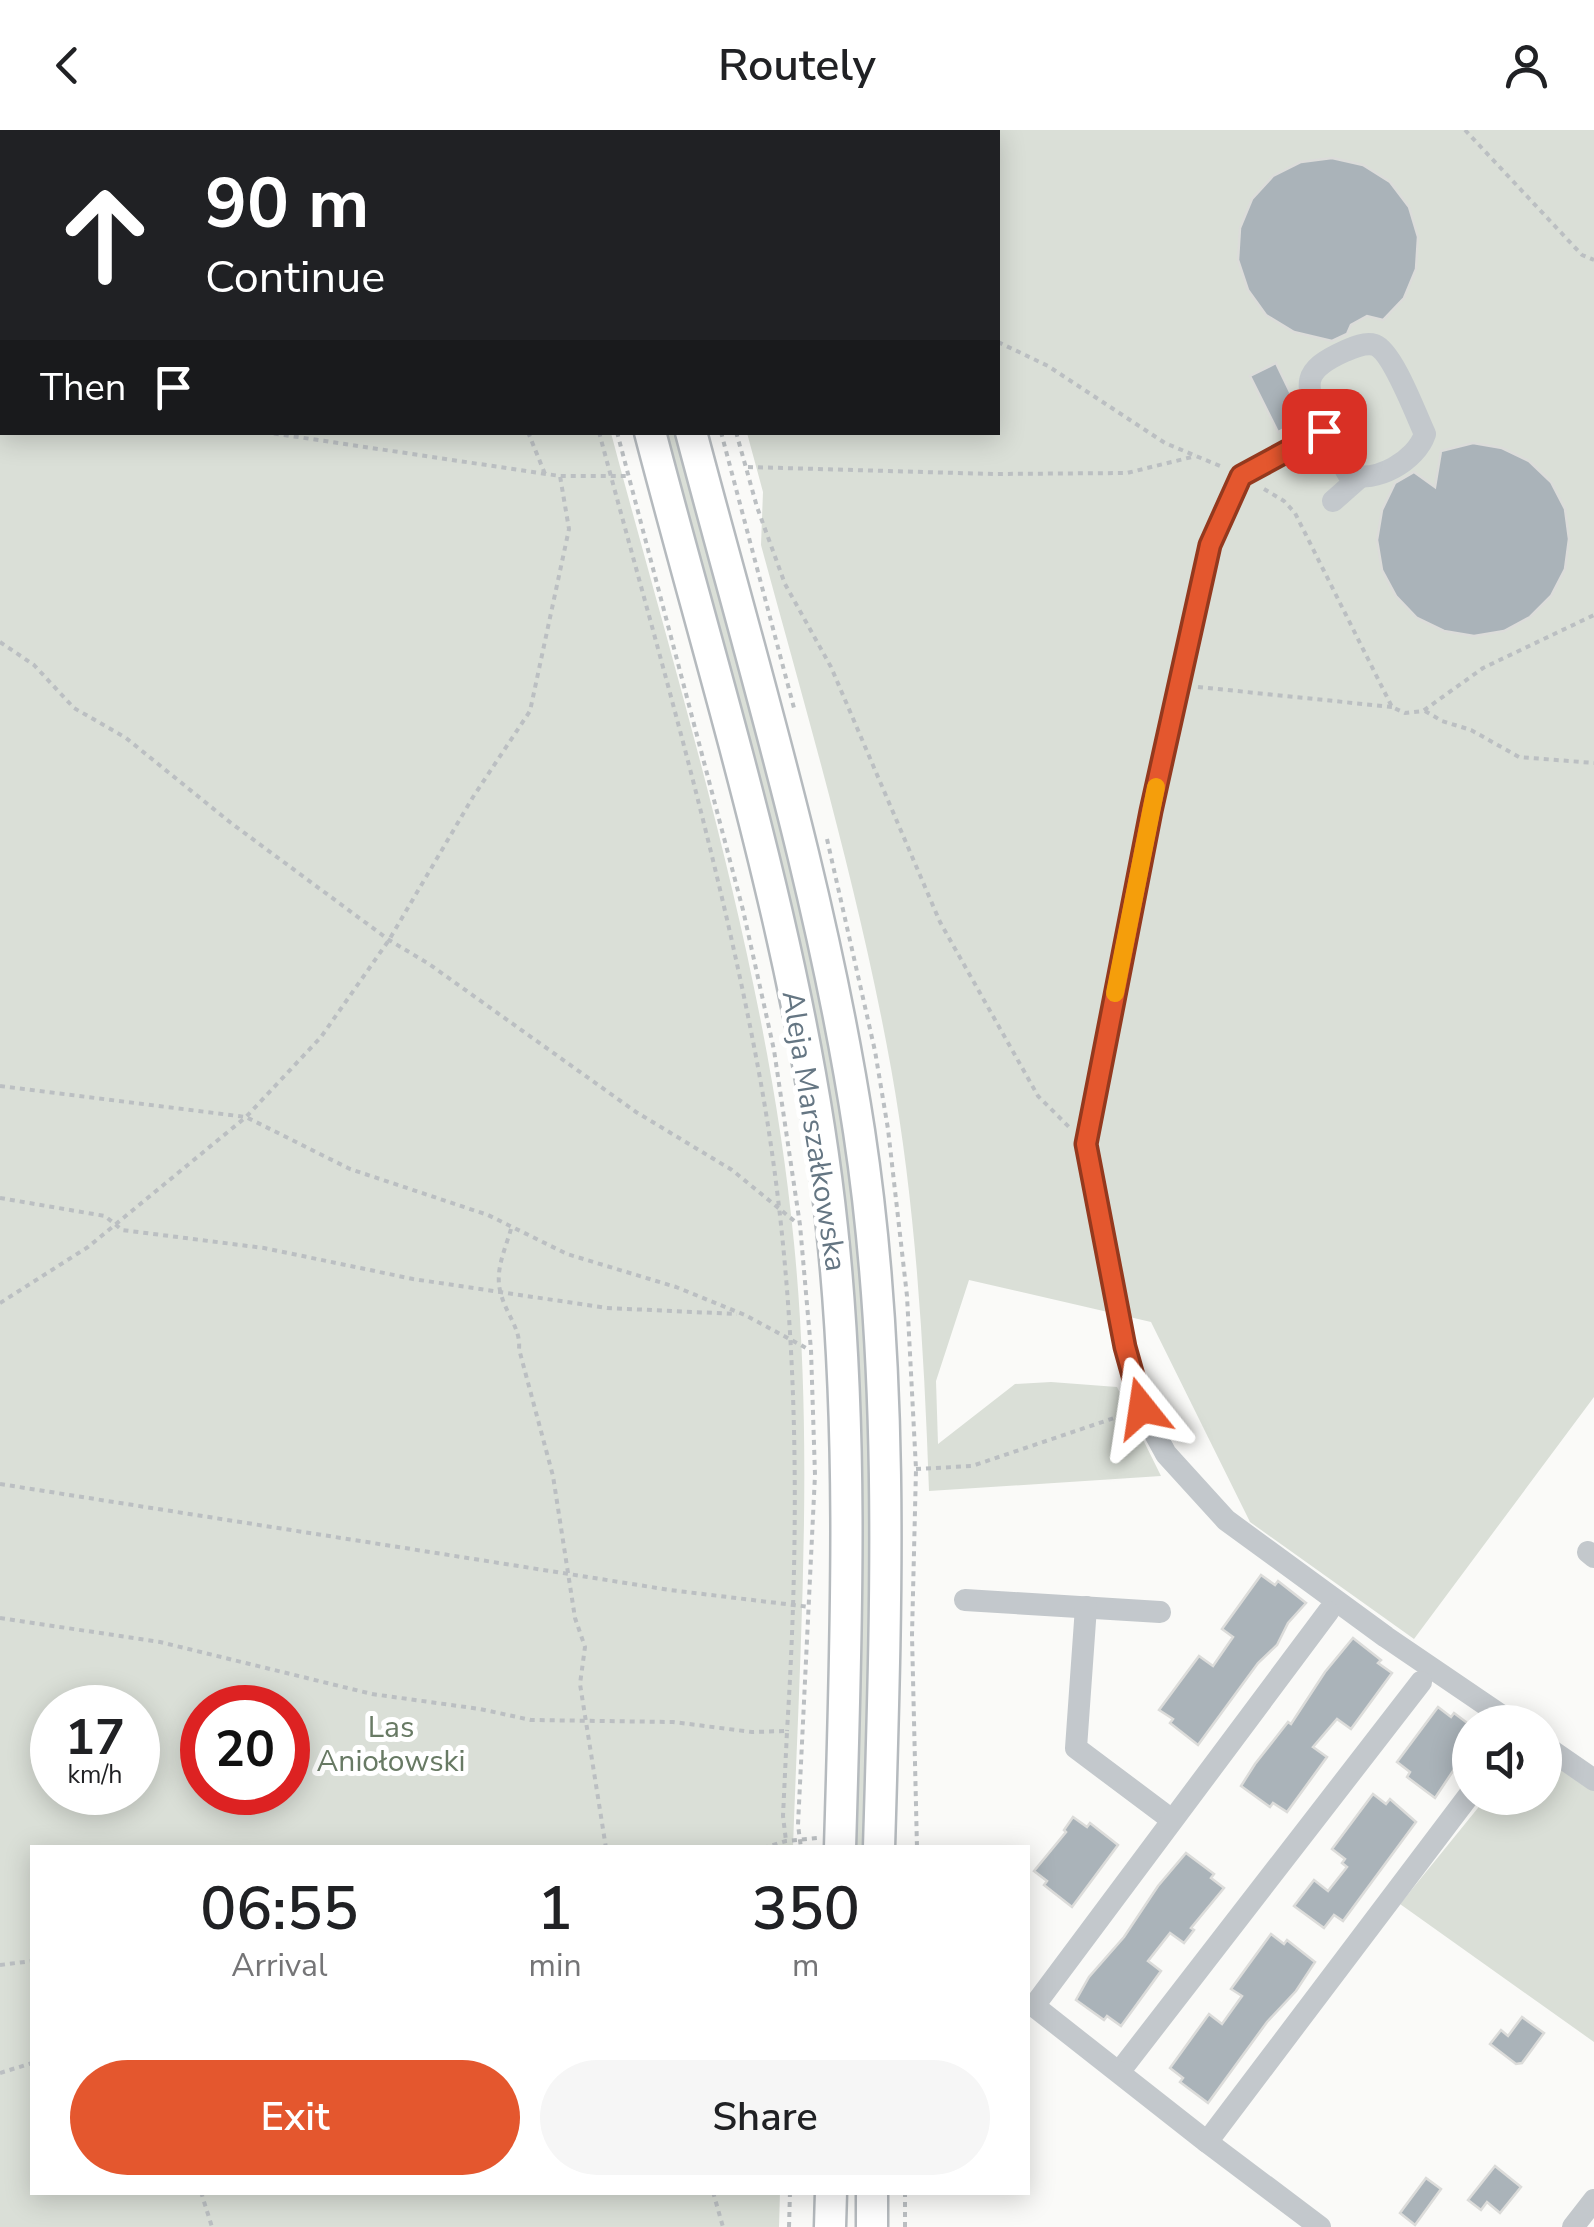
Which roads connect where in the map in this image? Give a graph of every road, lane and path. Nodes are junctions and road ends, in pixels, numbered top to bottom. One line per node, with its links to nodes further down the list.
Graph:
1 (1465, 130): 2 (path)
2 (1594, 260)
3 (1000, 343): 12 (path)
4 (1324, 431): 18 (street); 19 (street); 19 (street)
5 (284, 435): 14 (path)
6 (529, 435): 14 (path)
7 (600, 435): 16 (path)
8 (618, 435): 17 (path)
9 (651, 435): 63 (main road, Aleja Marszałkowska)
10 (691, 435): 67 (main road, Aleja Marszałkowska)
11 (737, 435): 13 (path)
12 (1196, 456): 13 (path); 18 (path)
13 (746, 467): 30 (path)
14 (545, 474): 15 (path)
15 (560, 476): 16 (path); 27 (path)
16 (610, 476): 17 (path); 32 (path)
17 (628, 476): 34 (path)
18 (1241, 476): 23 (street); 24 (path)
19 (1359, 478): 20 (street)
20 (1333, 502)
21 (1594, 615): 25 (path)
22 (0, 642): 27 (path)
23 (1178, 685): 24 (path); 30 (street)
24 (1392, 707): 25 (path)
25 (1423, 710): 26 (path)
26 (1594, 763)
27 (389, 940): 29 (path); 32 (path)
28 (0, 1086): 29 (path)
29 (246, 1116): 33 (path); 35 (path)
30 (1086, 1144): 41 (street)
31 (0, 1198): 33 (path)
32 (778, 1207): 34 (path); 39 (path)
33 (115, 1224): 36 (path); 37 (path)
34 (800, 1225): 40 (path)
35 (511, 1227): 36 (path); 38 (path)
36 (500, 1292): 38 (path); 44 (path)
37 (0, 1303)
38 (745, 1315): 39 (path)
39 (791, 1337): 40 (path); 46 (path)
40 (811, 1350): 48 (path)
41 (1142, 1408): 42 (path); 53 (street)
42 (916, 1469)
43 (0, 1484): 44 (path)
44 (570, 1573): 46 (path); 54 (path)
45 (966, 1600): 47 (street)
46 (795, 1606): 48 (path); 55 (path)
47 (1086, 1607): 49 (street); 59 (street)
48 (810, 1608): 61 (path)
49 (1160, 1612)
50 (1328, 1612): 59 (street)
51 (0, 1618): 54 (path)
52 (1421, 1682): 72 (street)
53 (1486, 1705)
54 (585, 1719): 55 (path); 64 (path)
55 (787, 1731): 62 (path)
56 (1562, 1758): 57 (street)
57 (1594, 1780)
58 (1454, 1815): 74 (street)
59 (1172, 1820): 72 (street)
60 (905, 1822): 68 (path)
61 (800, 1839): 62 (path); 63 (path); 66 (path)
62 (786, 1840): 65 (path)
63 (831, 1843)
64 (606, 1845)
65 (772, 1845)
66 (801, 1845)
67 (879, 1845)
68 (917, 1845)
69 (30, 1961): 70 (path)
70 (0, 1965)
71 (30, 2064): 73 (path)
72 (1120, 2071): 74 (street)
73 (0, 2073)
74 (1207, 2142): 88 (street)
75 (202, 2195): 82 (path)
76 (715, 2195): 83 (path)
77 (790, 2195): 84 (path)
78 (830, 2195): 85 (main road)
79 (872, 2195): 86 (main road)
80 (906, 2195): 87 (path)
81 (1594, 2200): 89 (street)
82 (212, 2227)
83 (723, 2227)
84 (790, 2227)
85 (830, 2227)
86 (872, 2227)
87 (905, 2227)
88 (1320, 2227)
89 (1574, 2227)

